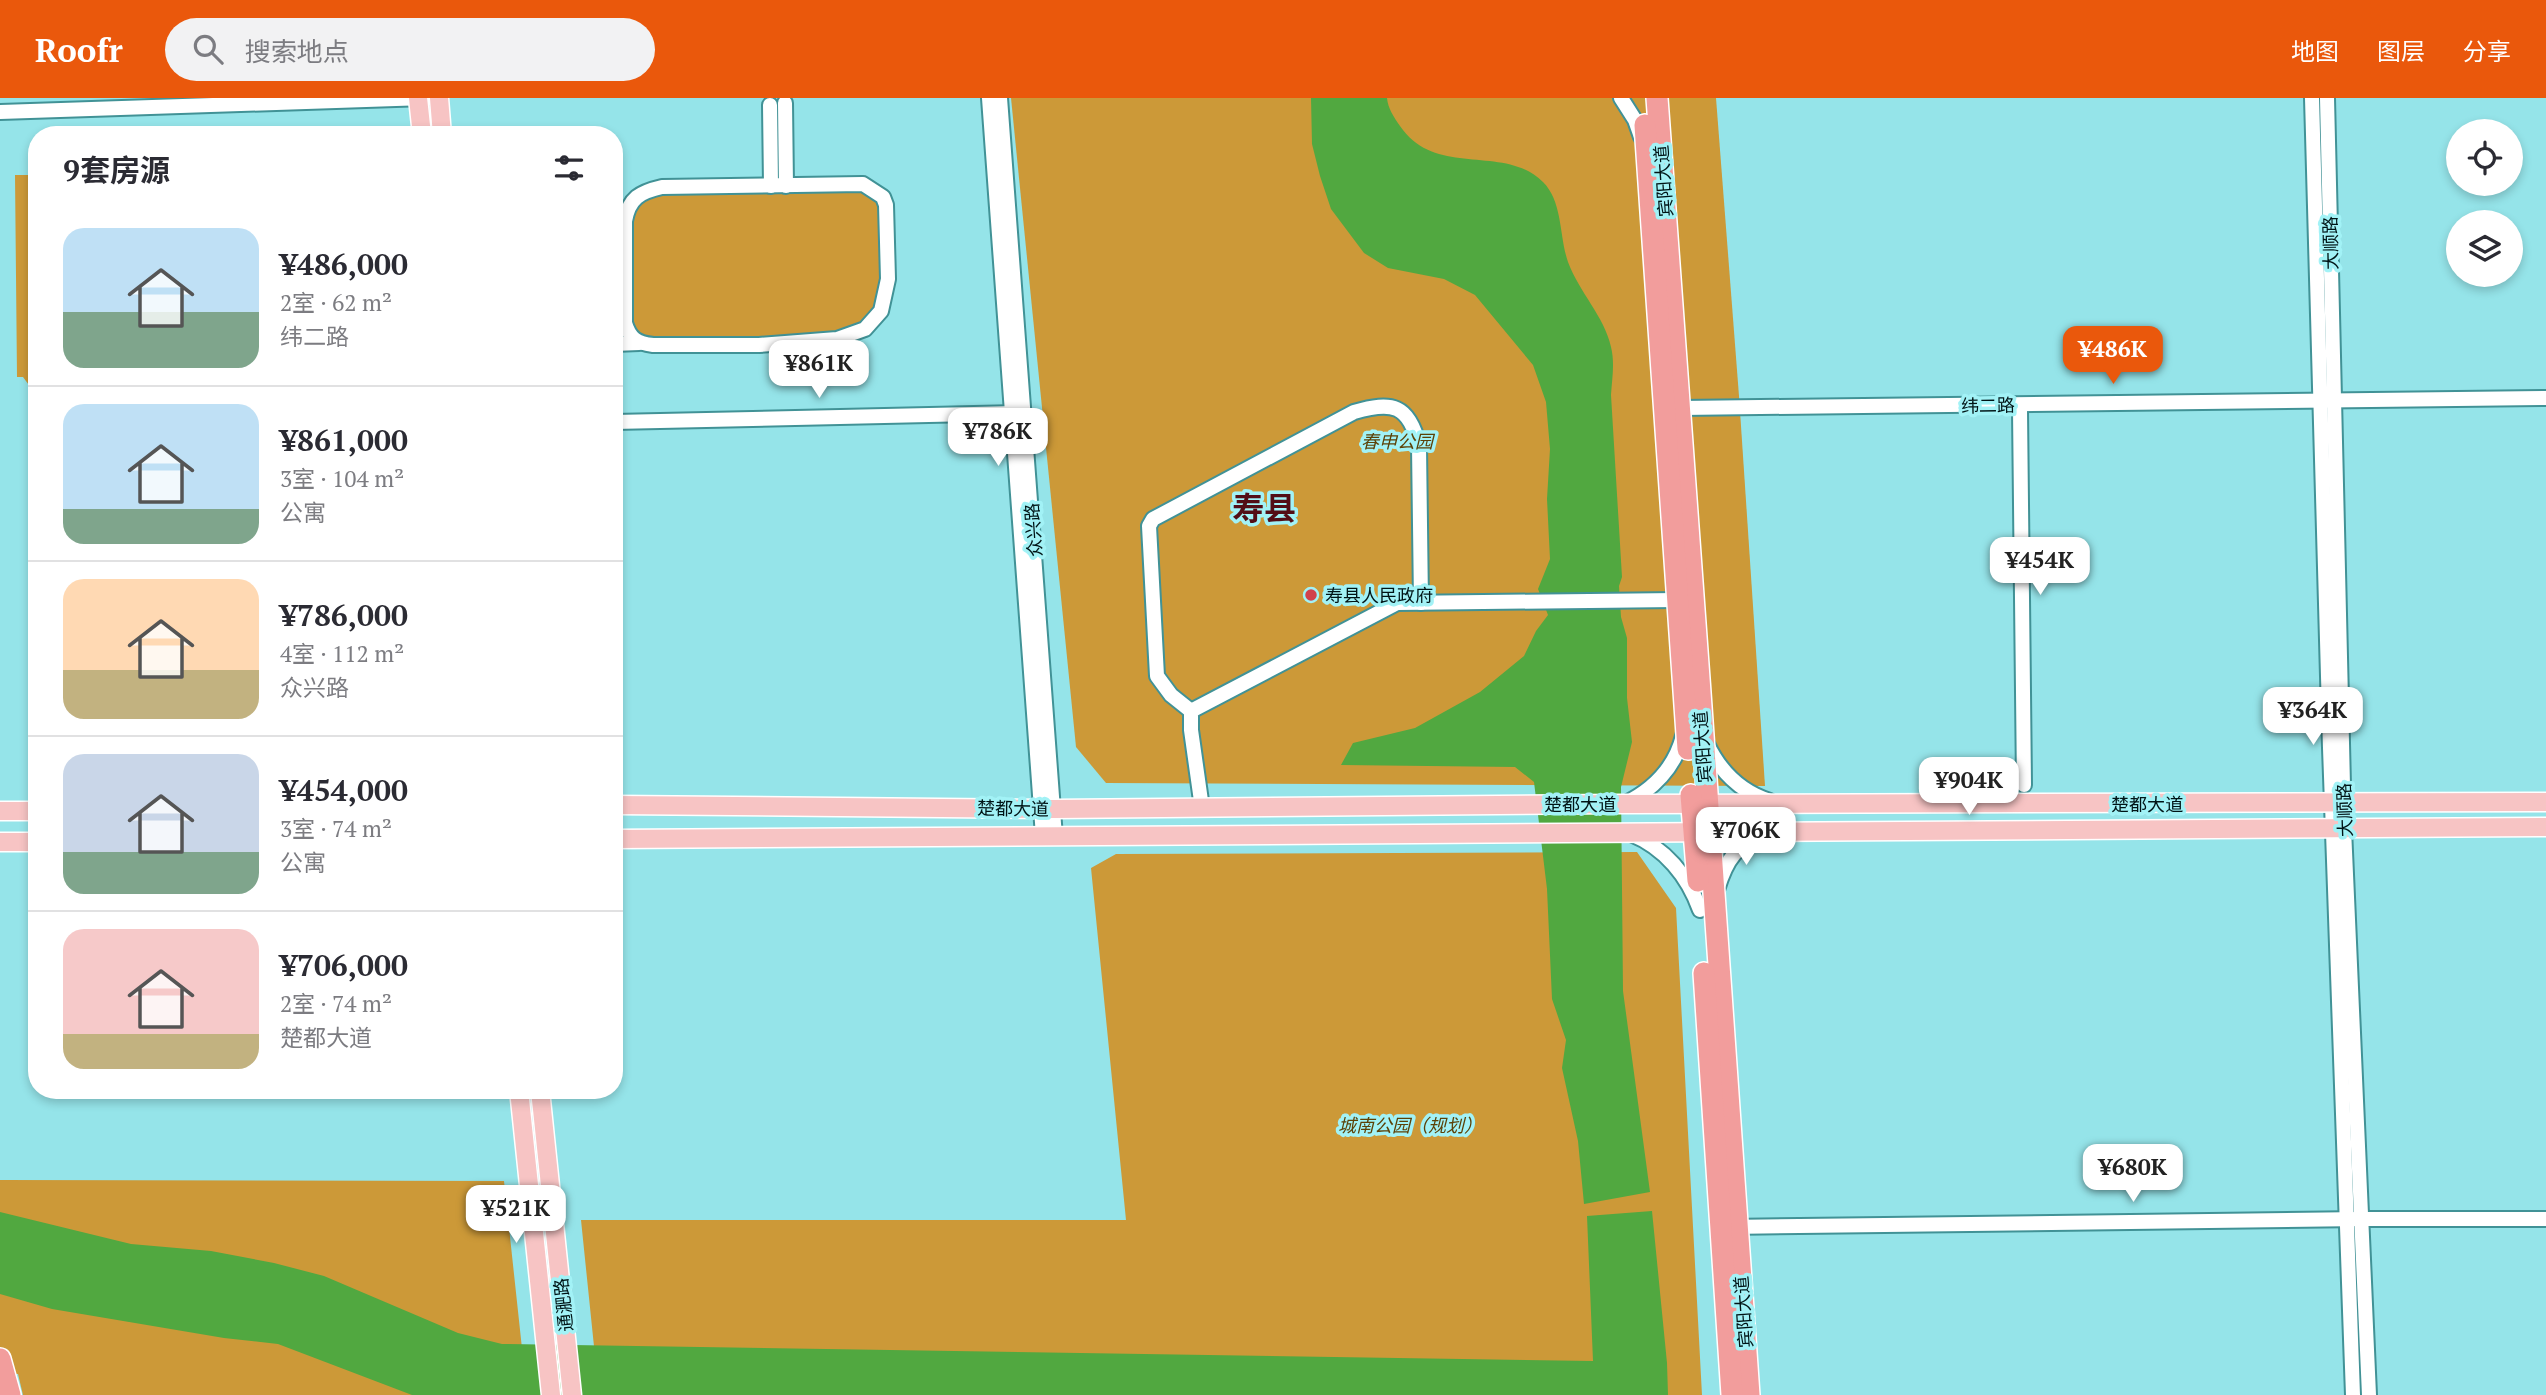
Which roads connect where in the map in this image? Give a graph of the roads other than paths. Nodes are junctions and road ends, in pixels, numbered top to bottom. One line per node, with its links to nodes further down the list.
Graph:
1 (418, 98): 2 (street); 13 (street); 14 (main road)
2 (426, 98)
3 (439, 98): 15 (main road)
4 (989, 98): 26 (street, 众兴路)
5 (1000, 98): 26 (street, 众兴路)
6 (1621, 98): 16 (street)
7 (1643, 98): 16 (highway, 宾阳大道)
8 (1657, 98): 16 (highway, 宾阳大道)
9 (1670, 98): 16 (street)
10 (2312, 98): 23 (street, 大顺路)
11 (2327, 98): 23 (street, 大顺路)
12 (777, 104): 17 (street)
13 (0, 112)
14 (421, 126)
15 (441, 126)
16 (1654, 150): 24 (highway, 宾阳大道); 28 (highway, 宾阳大道)
17 (779, 186): 18 (street); 20 (street)
18 (623, 261)
19 (623, 325): 20 (street)
20 (639, 343): 21 (street)
21 (623, 344)
22 (2546, 398): 23 (street, 纬二路)
23 (2327, 401): 24 (street, 纬二路); 37 (street, 大顺路); 59 (street, 大顺路)
24 (1681, 408): 31 (highway, 宾阳大道)
25 (2020, 410): 32 (street)
26 (1018, 413): 27 (street); 42 (street, 众兴路); 52 (street, 众兴路)
27 (623, 422)
28 (1677, 600): 29 (street); 31 (highway, 宾阳大道)
29 (1422, 603): 30 (street); 30 (street)
30 (1191, 711): 41 (street)
31 (1693, 722): 34 (street); 39 (highway, 宾阳大道); 40 (street)
32 (2024, 785)
33 (2546, 802): 37 (main road, 楚都大道)
34 (1621, 804): 39 (main road, 楚都大道); 41 (main road, 楚都大道)
35 (1944, 804): 36 (main road, 楚都大道); 40 (main road, 楚都大道); 47 (main road)
36 (2016, 804): 37 (main road, 楚都大道); 48 (main road)
37 (2344, 804): 46 (street, 大顺路)
38 (623, 805): 42 (main road, 楚都大道)
39 (1699, 805): 40 (main road, 楚都大道); 51 (highway, 宾阳大道)
40 (1782, 805)
41 (1202, 808): 42 (main road, 楚都大道)
42 (1054, 809): 52 (street, 众兴路)
43 (0, 811): 44 (main road)
44 (28, 811)
45 (2546, 827): 46 (main road, 楚都大道)
46 (2344, 829): 48 (main road, 楚都大道); 60 (street, 大顺路)
47 (1944, 831): 48 (main road, 楚都大道); 49 (main road, 楚都大道)
48 (2017, 831)
49 (1785, 832): 51 (main road, 楚都大道); 56 (street)
50 (1628, 833): 51 (main road, 楚都大道); 52 (main road, 楚都大道); 56 (street)
51 (1701, 833): 56 (highway, 宾阳大道)
52 (1049, 837): 53 (main road, 楚都大道)
53 (623, 839)
54 (0, 842): 55 (main road)
55 (28, 842)
56 (1707, 909): 62 (highway, 宾阳大道)
57 (520, 1099): 65 (main road, 通淝路)
58 (541, 1099): 66 (main road, 通淝路)
59 (2347, 1219): 60 (street); 62 (street); 69 (street, 大顺路)
60 (2362, 1219): 61 (street); 70 (street, 大顺路)
61 (2546, 1219)
62 (1729, 1227): 67 (highway, 宾阳大道); 68 (highway, 宾阳大道)
63 (0, 1359): 64 (highway)
64 (10, 1395)
65 (551, 1395)
66 (572, 1395)
67 (1732, 1395)
68 (1749, 1395)
69 (2353, 1395)
70 (2369, 1395)

